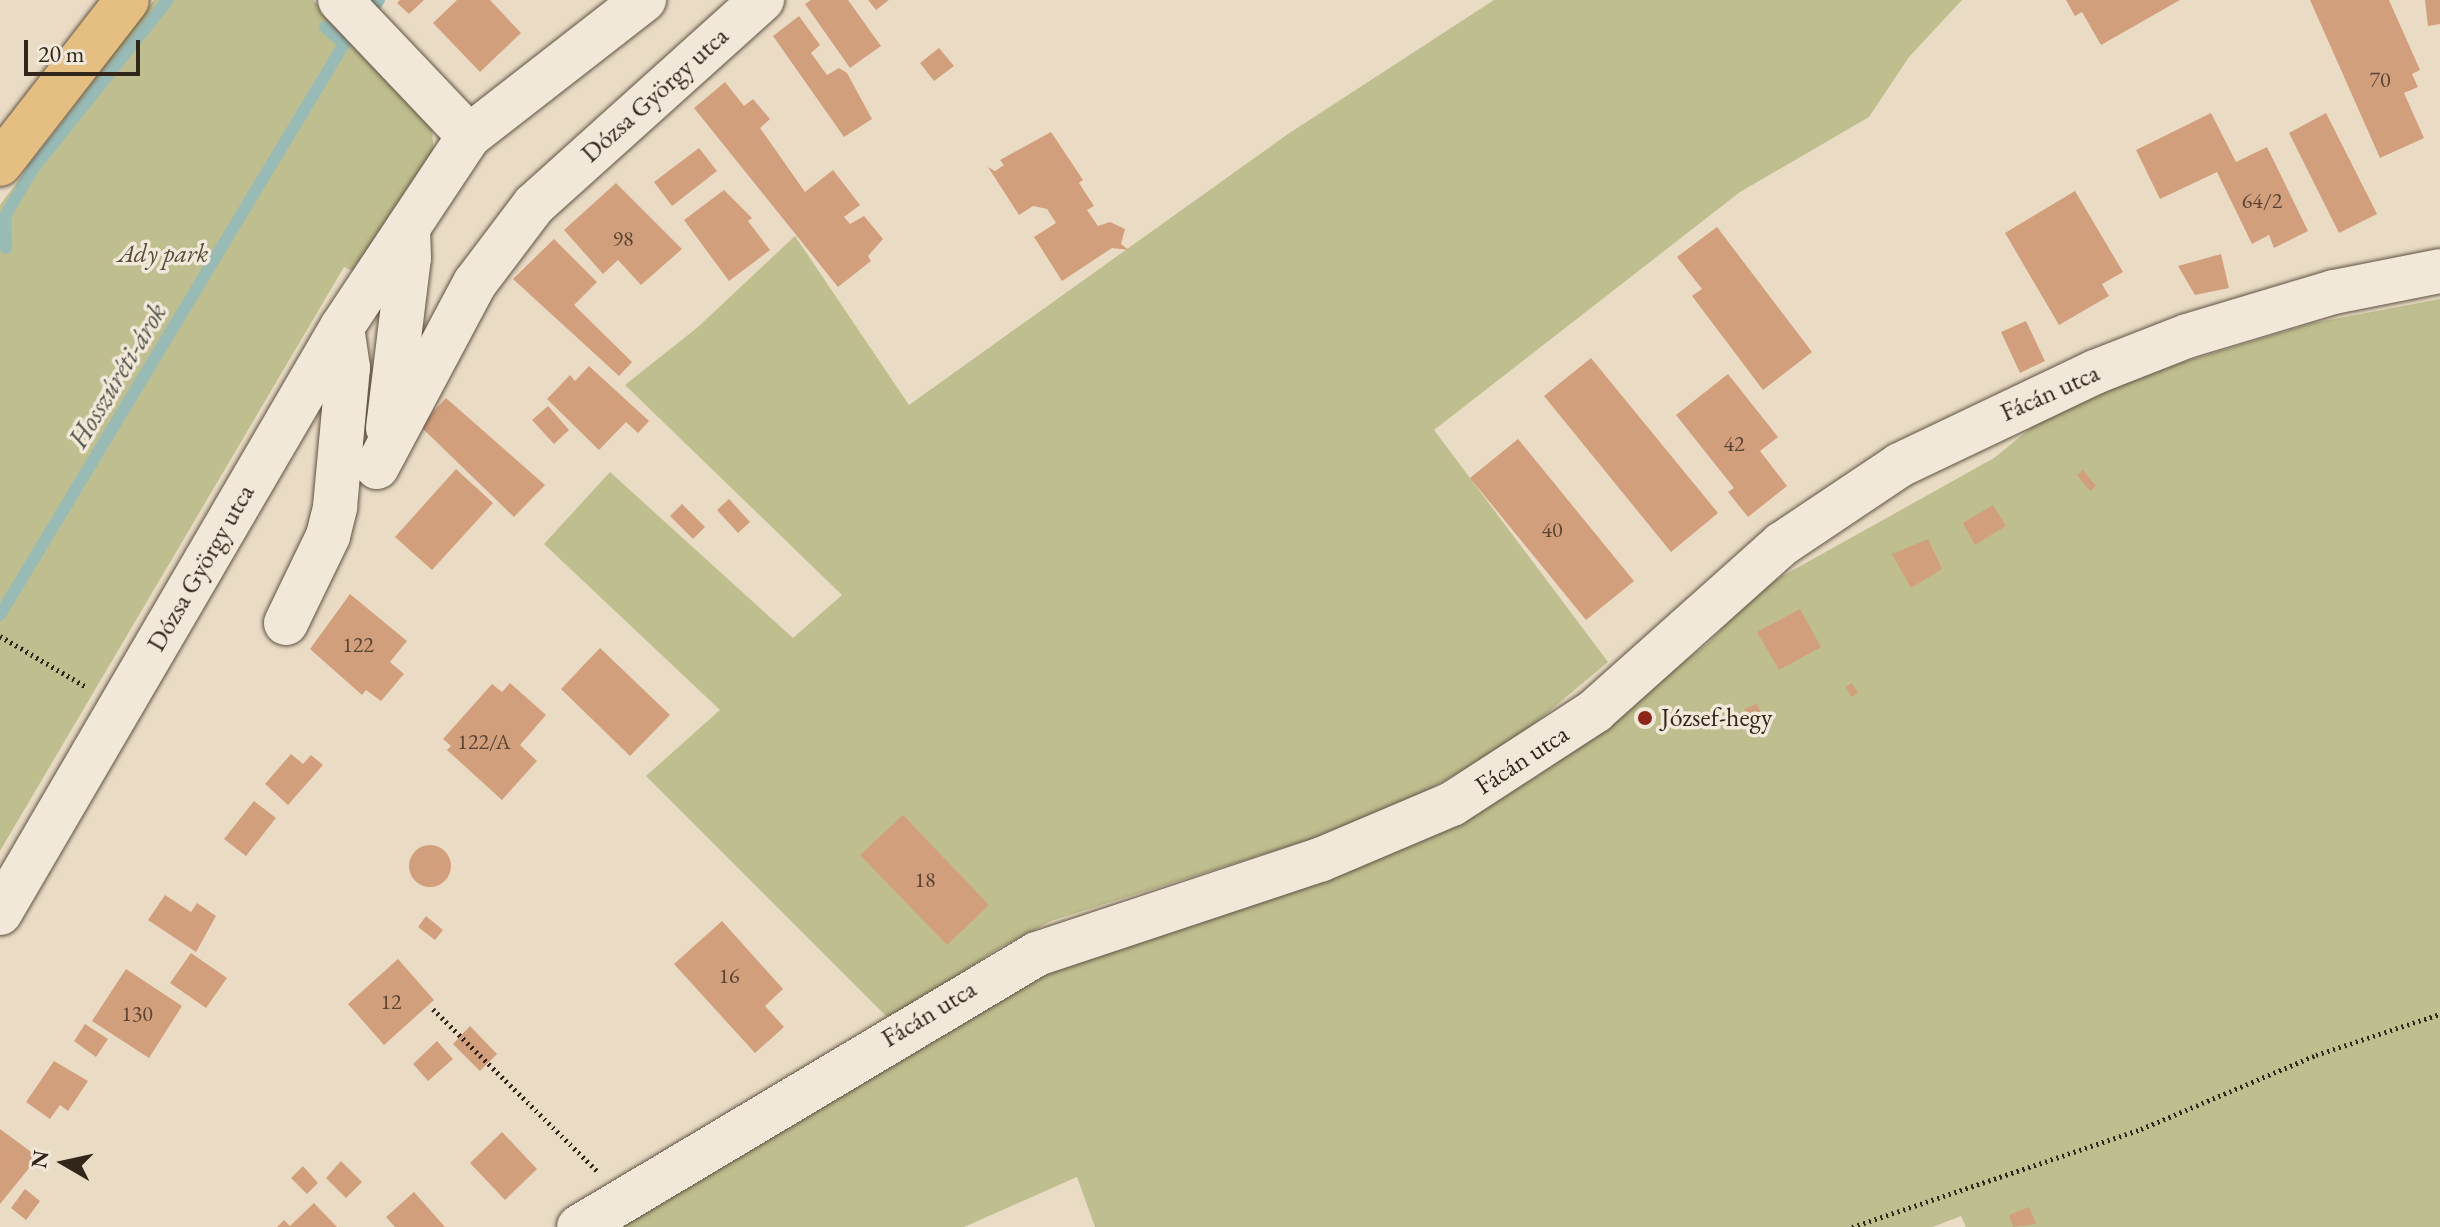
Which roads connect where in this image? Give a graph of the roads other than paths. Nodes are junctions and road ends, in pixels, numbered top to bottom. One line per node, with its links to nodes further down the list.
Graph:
1 (127, 0): 6 (main road)
2 (644, 0): 5 (street, Dózsa György utca)
3 (762, 0): 7 (street, Dózsa György utca)
4 (352, 13): 5 (street)
5 (469, 136): 7 (street, Dózsa György utca)
6 (0, 164)
7 (407, 225): 9 (street, Dózsa György utca)
8 (2440, 271): 12 (street, Fácán utca)
9 (342, 327): 10 (street); 11 (street, Dózsa György utca)
10 (286, 623)
11 (0, 913)
12 (579, 1227)

